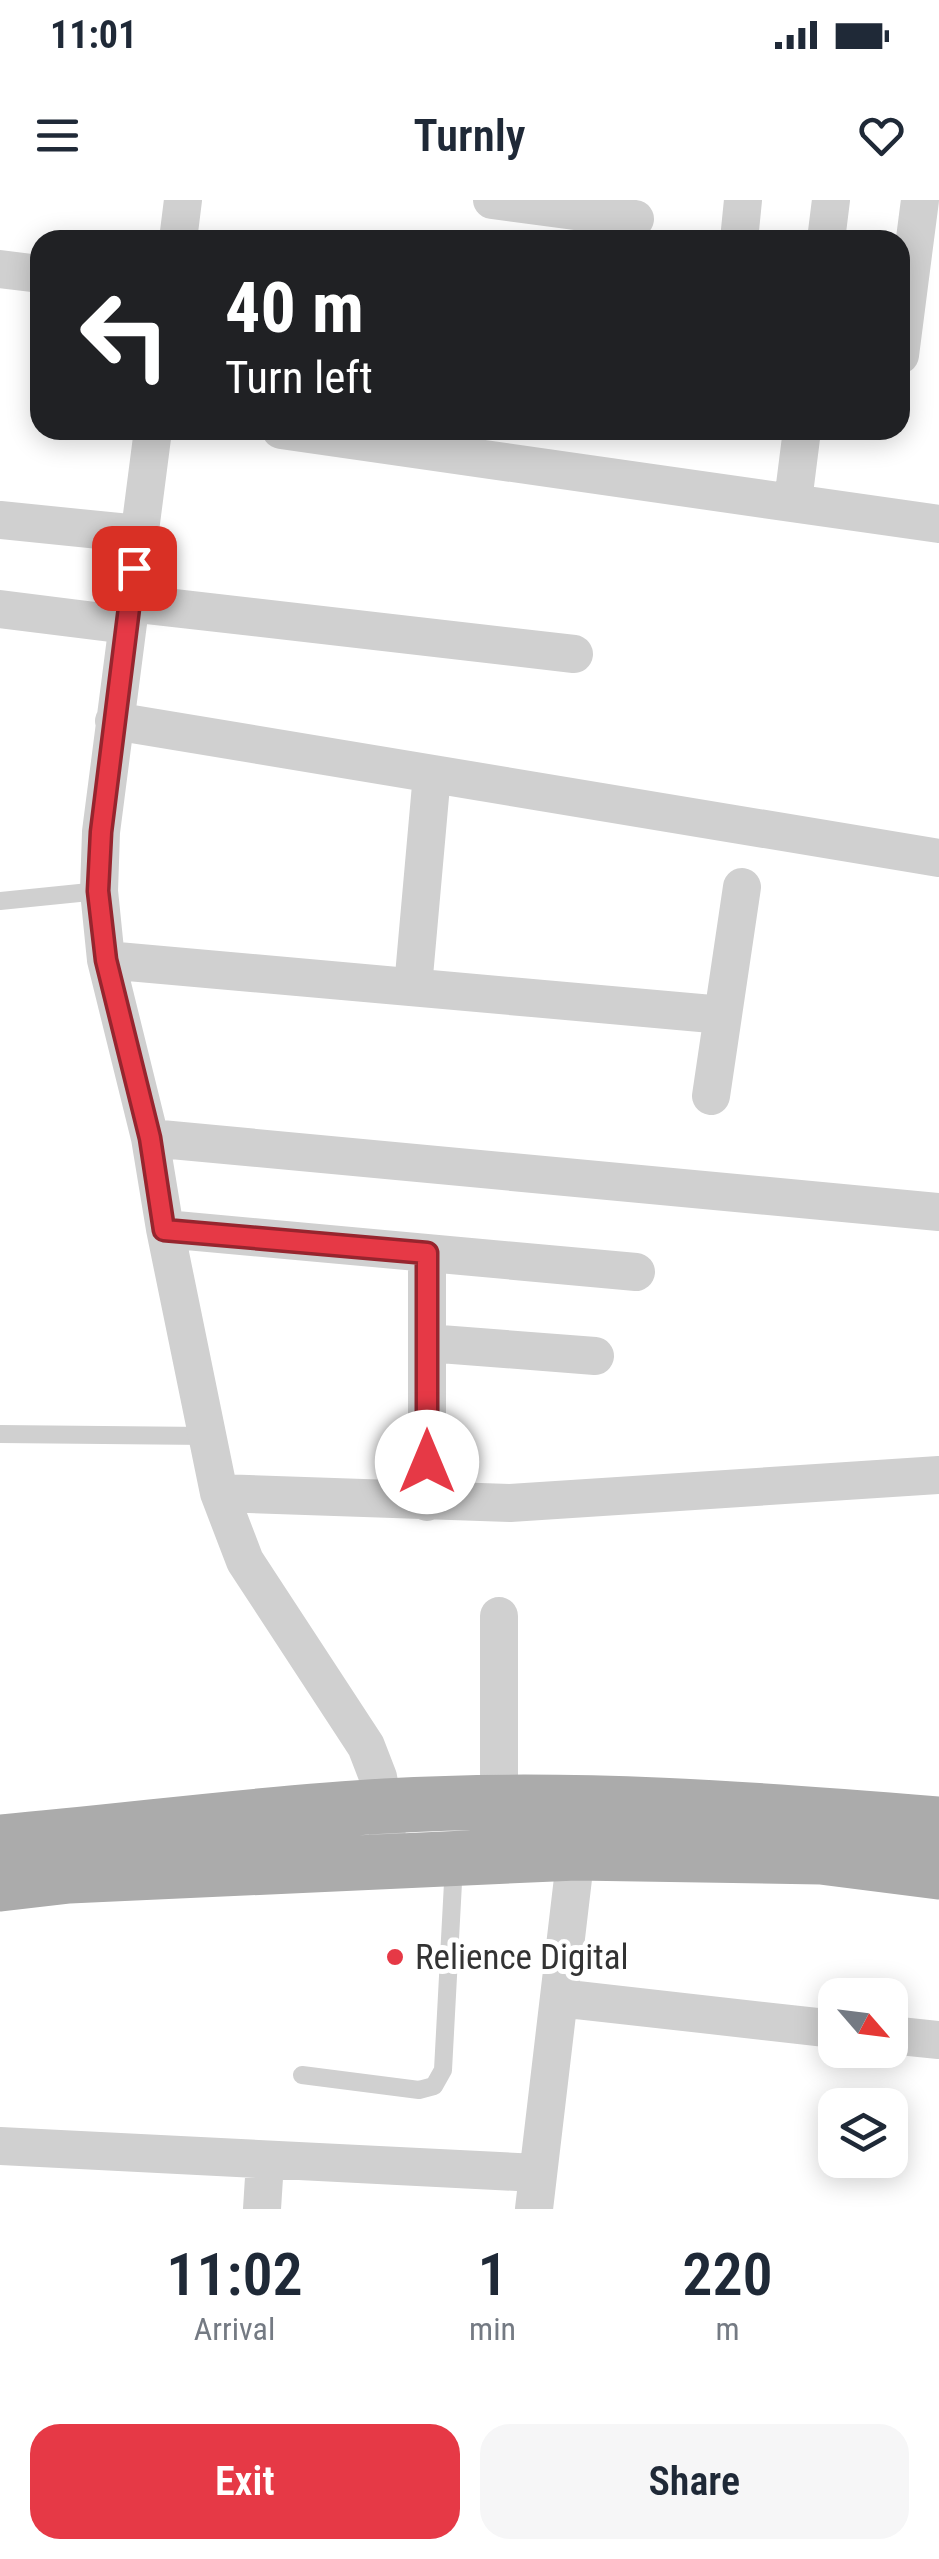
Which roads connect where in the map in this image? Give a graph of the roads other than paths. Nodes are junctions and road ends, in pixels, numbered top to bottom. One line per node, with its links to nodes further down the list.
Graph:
1 (183, 200): 7 (street)
2 (492, 200): 6 (street)
3 (743, 200): 8 (street)
4 (831, 200): 9 (street)
5 (920, 200): 12 (street)
6 (635, 220)
7 (179, 230)
8 (741, 230)
9 (827, 230)
10 (0, 268): 11 (street)
11 (30, 272)
12 (910, 278)
13 (152, 440): 19 (street)
14 (353, 440): 16 (street)
15 (801, 440): 16 (street)
16 (793, 501): 18 (street)
17 (0, 520): 19 (street)
18 (939, 524)
19 (139, 534): 21 (street)
20 (0, 609): 21 (street)
21 (128, 614): 22 (street); 23 (street)
22 (574, 654)
23 (114, 721): 24 (street); 27 (street)
24 (432, 774): 25 (street); 30 (street)
25 (939, 858)
26 (742, 887): 31 (street)
27 (98, 891): 28 (lane); 29 (street)
28 (0, 901)
29 (106, 960): 30 (street); 33 (street)
30 (413, 986): 31 (street)
31 (723, 1015): 32 (street)
32 (712, 1096)
33 (150, 1138): 34 (street); 35 (street)
34 (939, 1212)
35 (164, 1230): 36 (street); 41 (street)
36 (427, 1253): 37 (street); 38 (street)
37 (636, 1272)
38 (427, 1343): 39 (street); 44 (street)
39 (595, 1356)
40 (0, 1434): 41 (lane)
41 (207, 1436): 43 (street)
42 (939, 1475): 44 (street)
43 (219, 1494): 44 (street); 47 (street)
44 (427, 1502)
45 (499, 1616): 46 (street)
46 (499, 1803): 47 (main road); 48 (main road)
47 (385, 1806): 49 (main road); 52 (street)
48 (939, 1824)
49 (0, 1842)
50 (576, 1853): 51 (main road); 53 (main road); 55 (street)
51 (454, 1858): 52 (main road); 59 (lane)
52 (389, 1862): 54 (main road)
53 (939, 1872)
54 (0, 1884)
55 (559, 1998): 56 (street); 62 (street)
56 (818, 2027)
57 (908, 2037): 58 (street)
58 (939, 2040)
59 (302, 2076)
60 (0, 2146): 61 (street)
61 (265, 2162): 62 (street); 63 (street)
62 (535, 2191)
63 (262, 2209)

